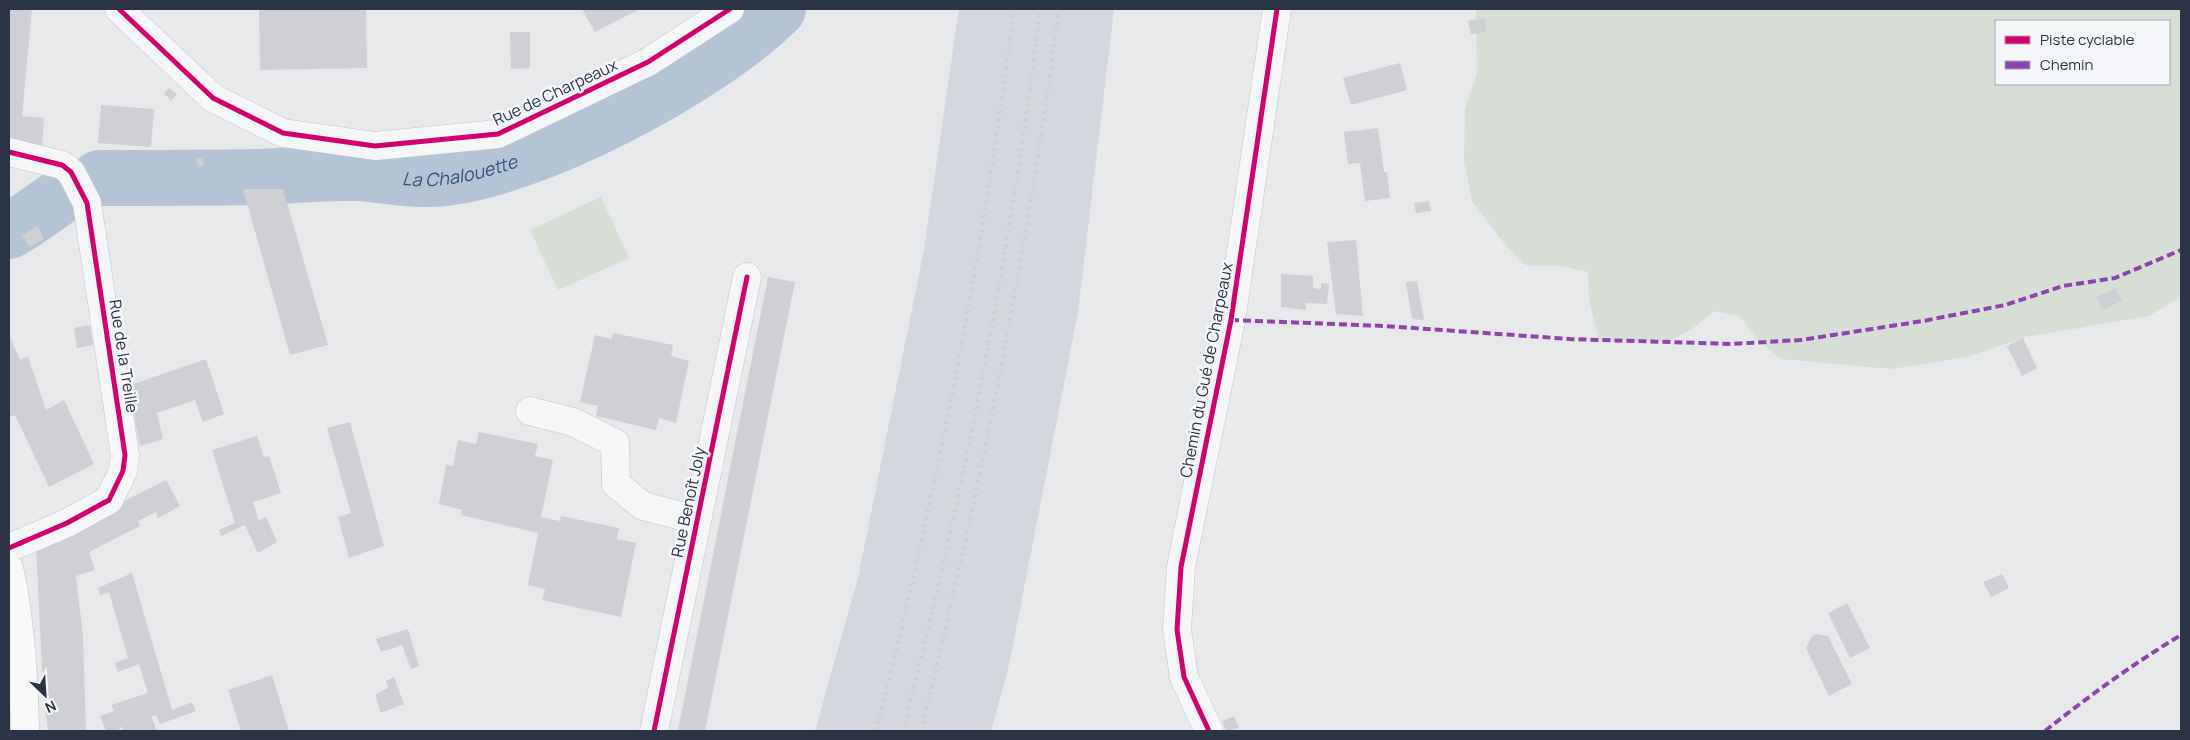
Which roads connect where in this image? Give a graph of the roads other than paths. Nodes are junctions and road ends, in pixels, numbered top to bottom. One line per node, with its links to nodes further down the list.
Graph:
1 (119, 9): 2 (street, Rue de Charpeaux)
2 (730, 9)
3 (1277, 9): 12 (street, Chemin du Gué de Charpeaux)
4 (9, 152): 8 (street, Rue de la Treille)
5 (747, 277): 7 (street, Rue Benoît Joly)
6 (530, 411): 7 (street)
7 (698, 520): 11 (street, Rue Benoît Joly)
8 (9, 548)
9 (9, 568): 10 (main road)
10 (25, 731)
11 (654, 731)
12 (1209, 731)

